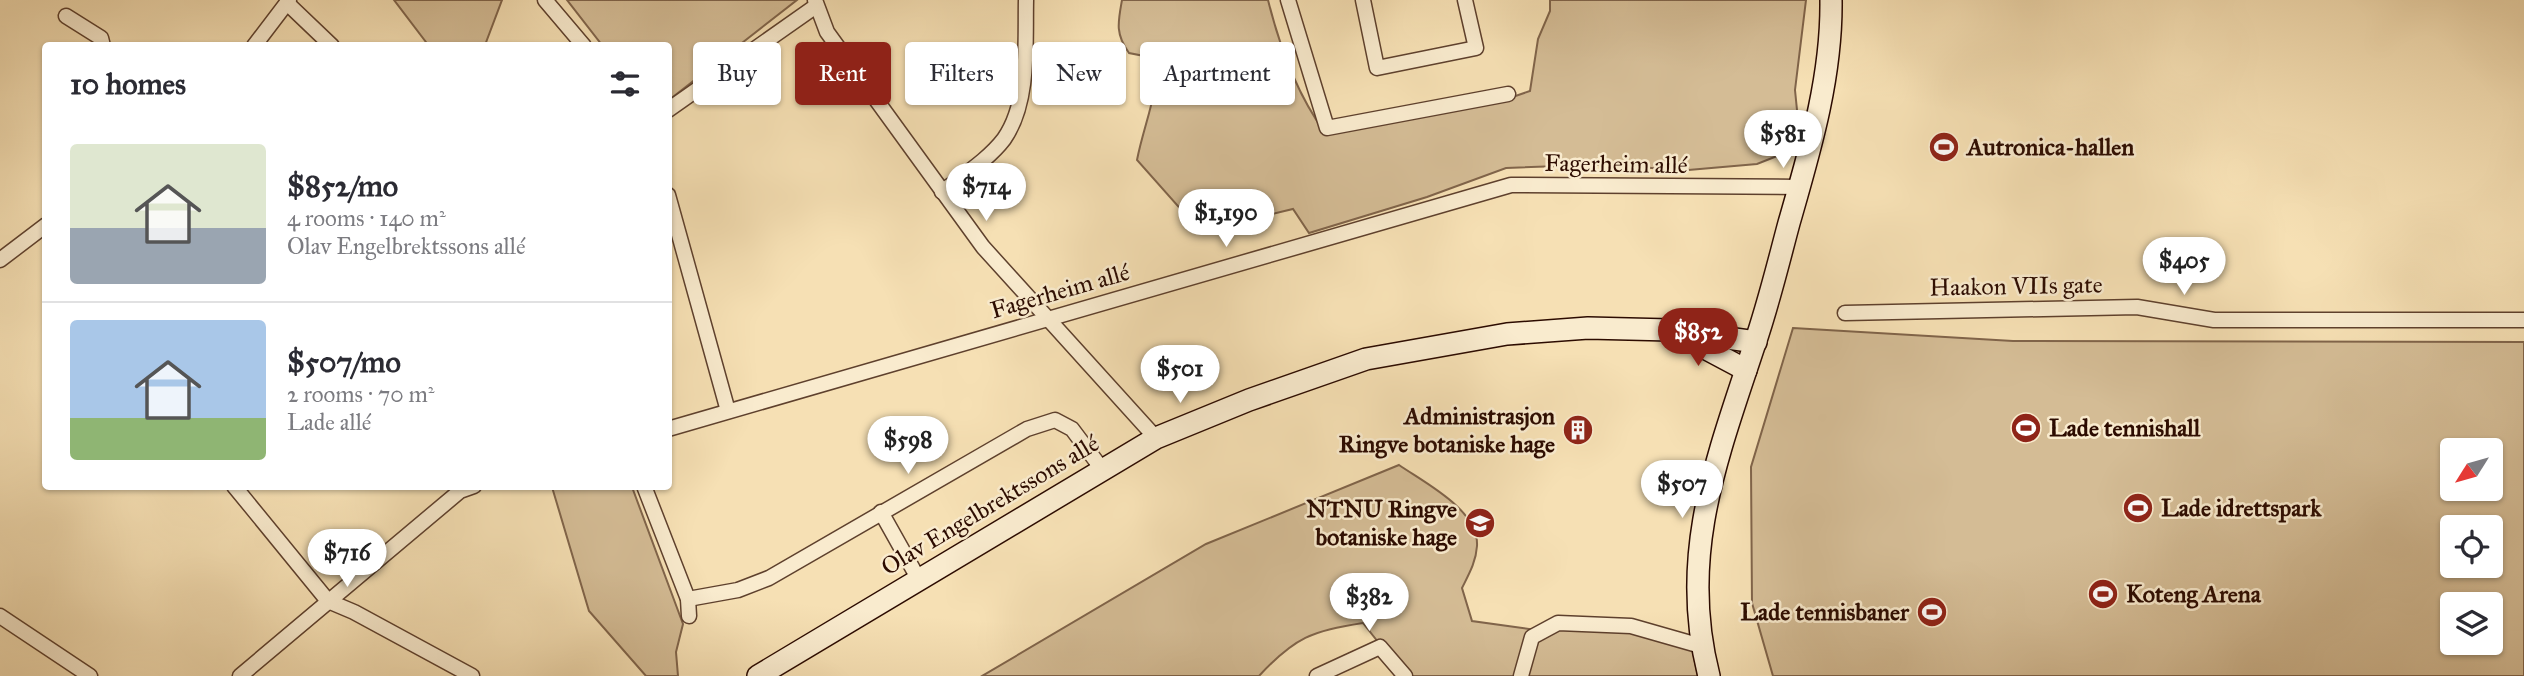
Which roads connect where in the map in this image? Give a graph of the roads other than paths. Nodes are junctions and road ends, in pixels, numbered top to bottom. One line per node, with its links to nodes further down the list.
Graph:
1 (545, 0): 13 (street)
2 (1027, 0): 17 (street)
3 (1288, 0): 14 (street)
4 (1363, 0): 5 (street)
5 (1465, 0)
6 (1831, 0): 16 (street)
7 (288, 1): 11 (street); 12 (street)
8 (815, 3): 15 (street); 17 (street)
9 (66, 16): 10 (street)
10 (102, 42)
11 (257, 42)
12 (328, 42)
13 (581, 42)
14 (1508, 94)
15 (672, 107)
16 (1800, 187): 22 (street, Fagerheim allé); 25 (street)
17 (942, 192): 22 (street)
18 (672, 209): 27 (street)
19 (42, 228): 20 (street)
20 (0, 260)
21 (1844, 313): 23 (street, Haakon VIIs gate)
22 (1045, 318): 27 (street, Fagerheim allé); 29 (street)
23 (2524, 320)
24 (1670, 330): 25 (street, Olav Engelbrektssons allé); 26 (street, Olav Engelbrektssons allé); 29 (street, Olav Engelbrektssons allé)
25 (1756, 342): 26 (street)
26 (1746, 370): 40 (street)
27 (728, 411): 28 (street, Fagerheim allé)
28 (672, 428)
29 (1156, 438): 30 (street, Olav Engelbrektssons allé)
30 (1102, 469): 34 (street); 35 (street, Olav Engelbrektssons allé)
31 (237, 490): 37 (street)
32 (461, 490): 37 (street)
33 (646, 490): 36 (street)
34 (881, 512): 35 (street); 36 (street)
35 (918, 578): 44 (street, Olav Engelbrektssons allé)
36 (688, 599): 39 (street)
37 (328, 601): 42 (street); 43 (street)
38 (0, 616): 41 (street)
39 (689, 616)
40 (1701, 646): 47 (street); 48 (street)
41 (90, 676)
42 (240, 676)
43 (472, 676)
44 (758, 676)
45 (1317, 676): 46 (street)
46 (1405, 676)
47 (1521, 676)
48 (1709, 676)

